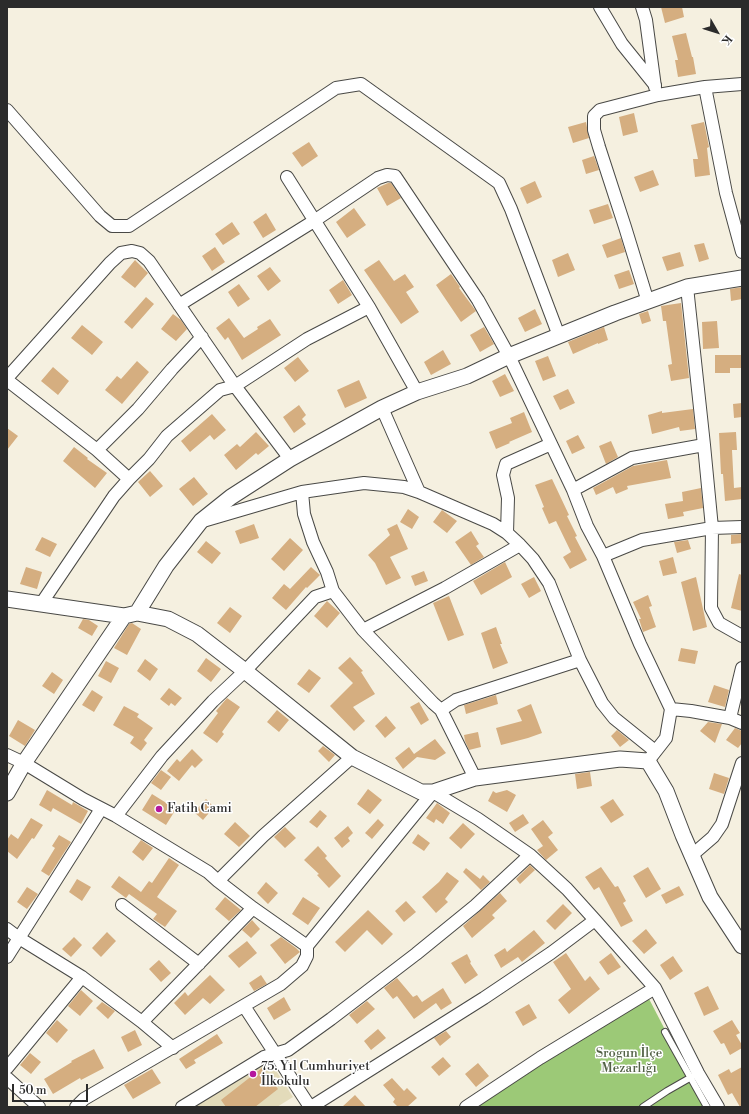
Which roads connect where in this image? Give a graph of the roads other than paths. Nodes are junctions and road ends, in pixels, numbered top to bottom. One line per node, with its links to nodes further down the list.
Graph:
1 (600, 7): 5 (street)
2 (642, 7): 5 (street)
3 (742, 84): 4 (street)
4 (705, 87): 5 (street); 9 (street)
5 (656, 90): 12 (street)
6 (7, 110): 15 (street)
7 (287, 177): 8 (street)
8 (314, 221): 13 (street); 14 (street); 17 (street)
9 (742, 252)
10 (742, 278): 11 (street)
11 (687, 287): 12 (street); 23 (street)
12 (648, 302): 15 (street)
13 (179, 305): 16 (street); 18 (street)
14 (369, 308): 19 (street); 20 (street)
15 (559, 336): 17 (street)
16 (202, 338): 19 (street); 24 (street)
17 (509, 356): 20 (street); 22 (street)
18 (7, 379): 24 (street)
19 (235, 386): 25 (street); 26 (street)
20 (417, 392): 21 (street)
21 (382, 408): 25 (street); 29 (street)
22 (551, 444): 27 (street); 33 (street)
23 (704, 444): 27 (street); 32 (street)
24 (97, 450): 26 (street)
25 (290, 459): 30 (street)
26 (129, 479): 38 (street)
27 (573, 490): 35 (street)
28 (302, 492): 29 (street); 30 (street); 36 (street)
29 (419, 492): 33 (street)
30 (201, 522): 39 (street)
31 (742, 527): 32 (street)
32 (712, 528): 35 (street); 41 (street)
33 (507, 533): 34 (street)
34 (520, 544): 40 (street); 42 (street)
35 (603, 556): 45 (street)
36 (333, 590): 40 (street); 44 (street)
37 (7, 599): 38 (street)
38 (41, 604): 39 (street)
39 (130, 615): 44 (street); 52 (street)
40 (364, 630): 46 (street)
41 (742, 636)
42 (580, 660): 46 (street); 50 (street)
43 (742, 668): 47 (street)
44 (245, 671): 51 (street); 58 (street)
45 (671, 709): 47 (street); 50 (street)
46 (441, 710): 54 (street)
47 (730, 718): 48 (street)
48 (742, 723)
49 (7, 755): 52 (street)
50 (652, 756): 54 (street); 60 (street)
51 (352, 757): 55 (street); 61 (street)
52 (24, 763): 56 (street); 57 (street)
53 (742, 763): 60 (street)
54 (475, 778): 55 (street)
55 (433, 792): 59 (street); 68 (street)
56 (7, 793)
57 (101, 809): 58 (street); 66 (street)
58 (116, 816): 61 (street)
59 (530, 855): 64 (street); 77 (street)
60 (692, 856): 67 (street)
61 (218, 881): 63 (street)
62 (122, 905): 70 (street)
63 (253, 908): 68 (street); 70 (street)
64 (595, 920): 72 (street); 84 (street)
65 (7, 929): 66 (street)
66 (19, 938): 69 (street); 71 (street)
67 (742, 944)
68 (306, 946): 73 (street)
69 (7, 957)
70 (199, 964): 74 (street)
71 (82, 977): 74 (street); 78 (street)
72 (655, 988): 79 (street); 85 (street)
73 (244, 1006): 76 (street); 77 (street)
74 (142, 1022): 76 (street)
75 (665, 1032): 79 (lane)
76 (173, 1048): 82 (street)
77 (275, 1053): 83 (street); 84 (street)
78 (7, 1068)
79 (695, 1075): 86 (lane); 87 (lane); 88 (street)
80 (7, 1078): 81 (street)
81 (39, 1107)
82 (76, 1107)
83 (182, 1107)
84 (311, 1107)
85 (467, 1107)
86 (644, 1107)
87 (707, 1107)
88 (718, 1107)

